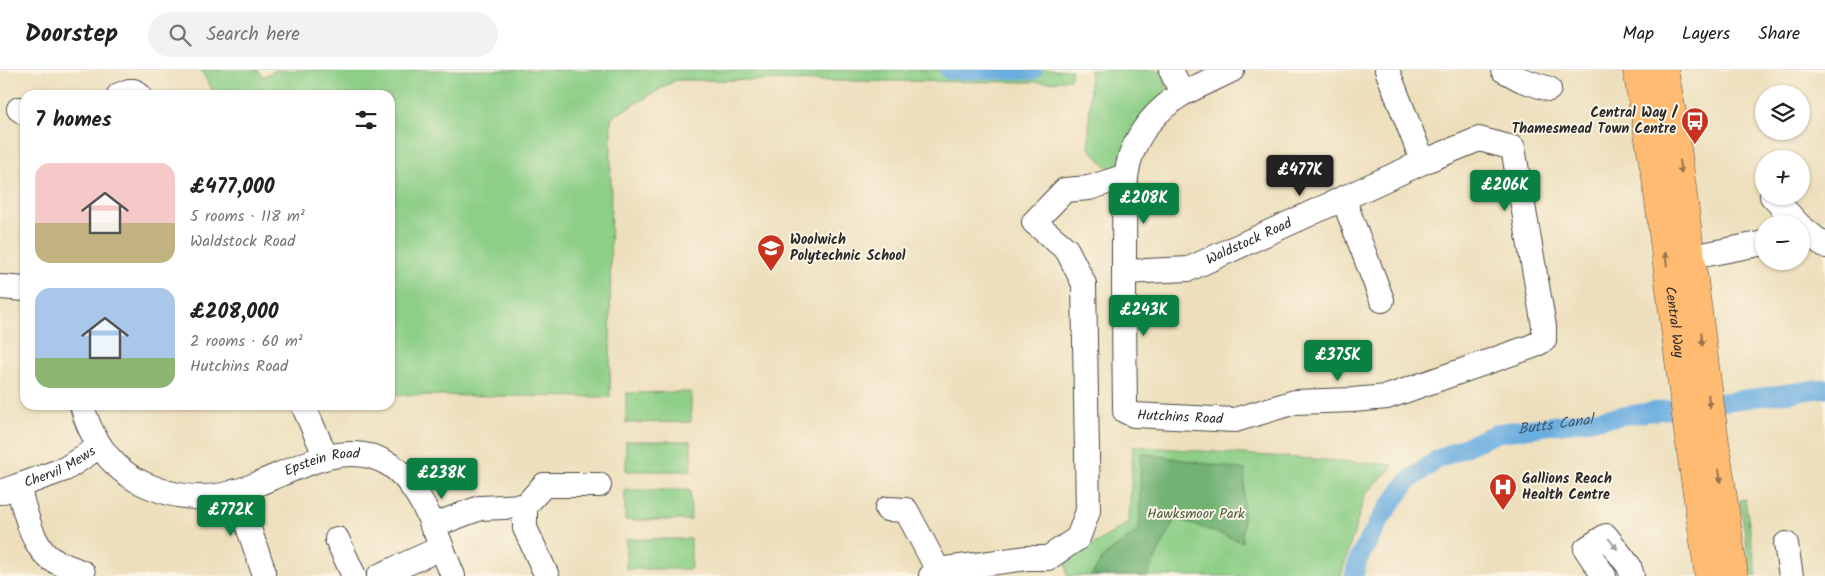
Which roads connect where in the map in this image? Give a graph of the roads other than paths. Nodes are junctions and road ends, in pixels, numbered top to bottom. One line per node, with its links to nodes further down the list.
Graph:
1 (1171, 70): 8 (street)
2 (1232, 70): 8 (street, Hutchins Road)
3 (1387, 70): 9 (street)
4 (1503, 70): 7 (street)
5 (1637, 70): 23 (main road, Central Way, one-way to 5)
6 (1664, 70): 17 (main road, Central Way, one-way to 17)
7 (1549, 89)
8 (1182, 94): 10 (street, Hutchins Road)
9 (1422, 162): 11 (street, Waldstock Road); 22 (street, Waldstock Road)
10 (1126, 176): 18 (street, Hutchins Road); 39 (street)
11 (1343, 198): 18 (street, Waldstock Road); 21 (street)
12 (1780, 205): 13 (street)
13 (1789, 215)
14 (1810, 235): 16 (street)
15 (1755, 245): 17 (street)
16 (1825, 246)
17 (1692, 257): 23 (main road, Central Way, one-way to 23)
18 (1124, 272): 22 (street, Hutchins Road)
19 (0, 287): 20 (street)
20 (20, 289)
21 (1382, 300)
22 (1533, 346)
23 (1693, 375): 26 (main road, Central Way)
24 (84, 410): 27 (street, Epstein Road)
25 (305, 410): 28 (street)
26 (1700, 430): 47 (main road, Central Way); 48 (main road, Central Way, one-way to 48)
27 (100, 446): 30 (street, Chervil Mews); 31 (street, Epstein Road)
28 (326, 458): 31 (street, Epstein Road); 34 (street, Epstein Road)
29 (598, 485): 32 (street)
30 (9, 489): 38 (street, Chervil Mews)
31 (236, 491): 40 (street)
32 (525, 506): 34 (street); 44 (street)
33 (887, 509): 39 (street)
34 (432, 526): 37 (street, Epstein Road)
35 (337, 539): 41 (street)
36 (1786, 544): 49 (street)
37 (441, 548): 42 (street); 43 (street, Epstein Road)
38 (83, 573)
39 (935, 573)
40 (263, 576)
41 (354, 576)
42 (379, 576)
43 (453, 576)
44 (547, 576)
45 (1604, 576): 46 (street, one-way to 46)
46 (1632, 576)
47 (1709, 576)
48 (1734, 576)
49 (1791, 576)

